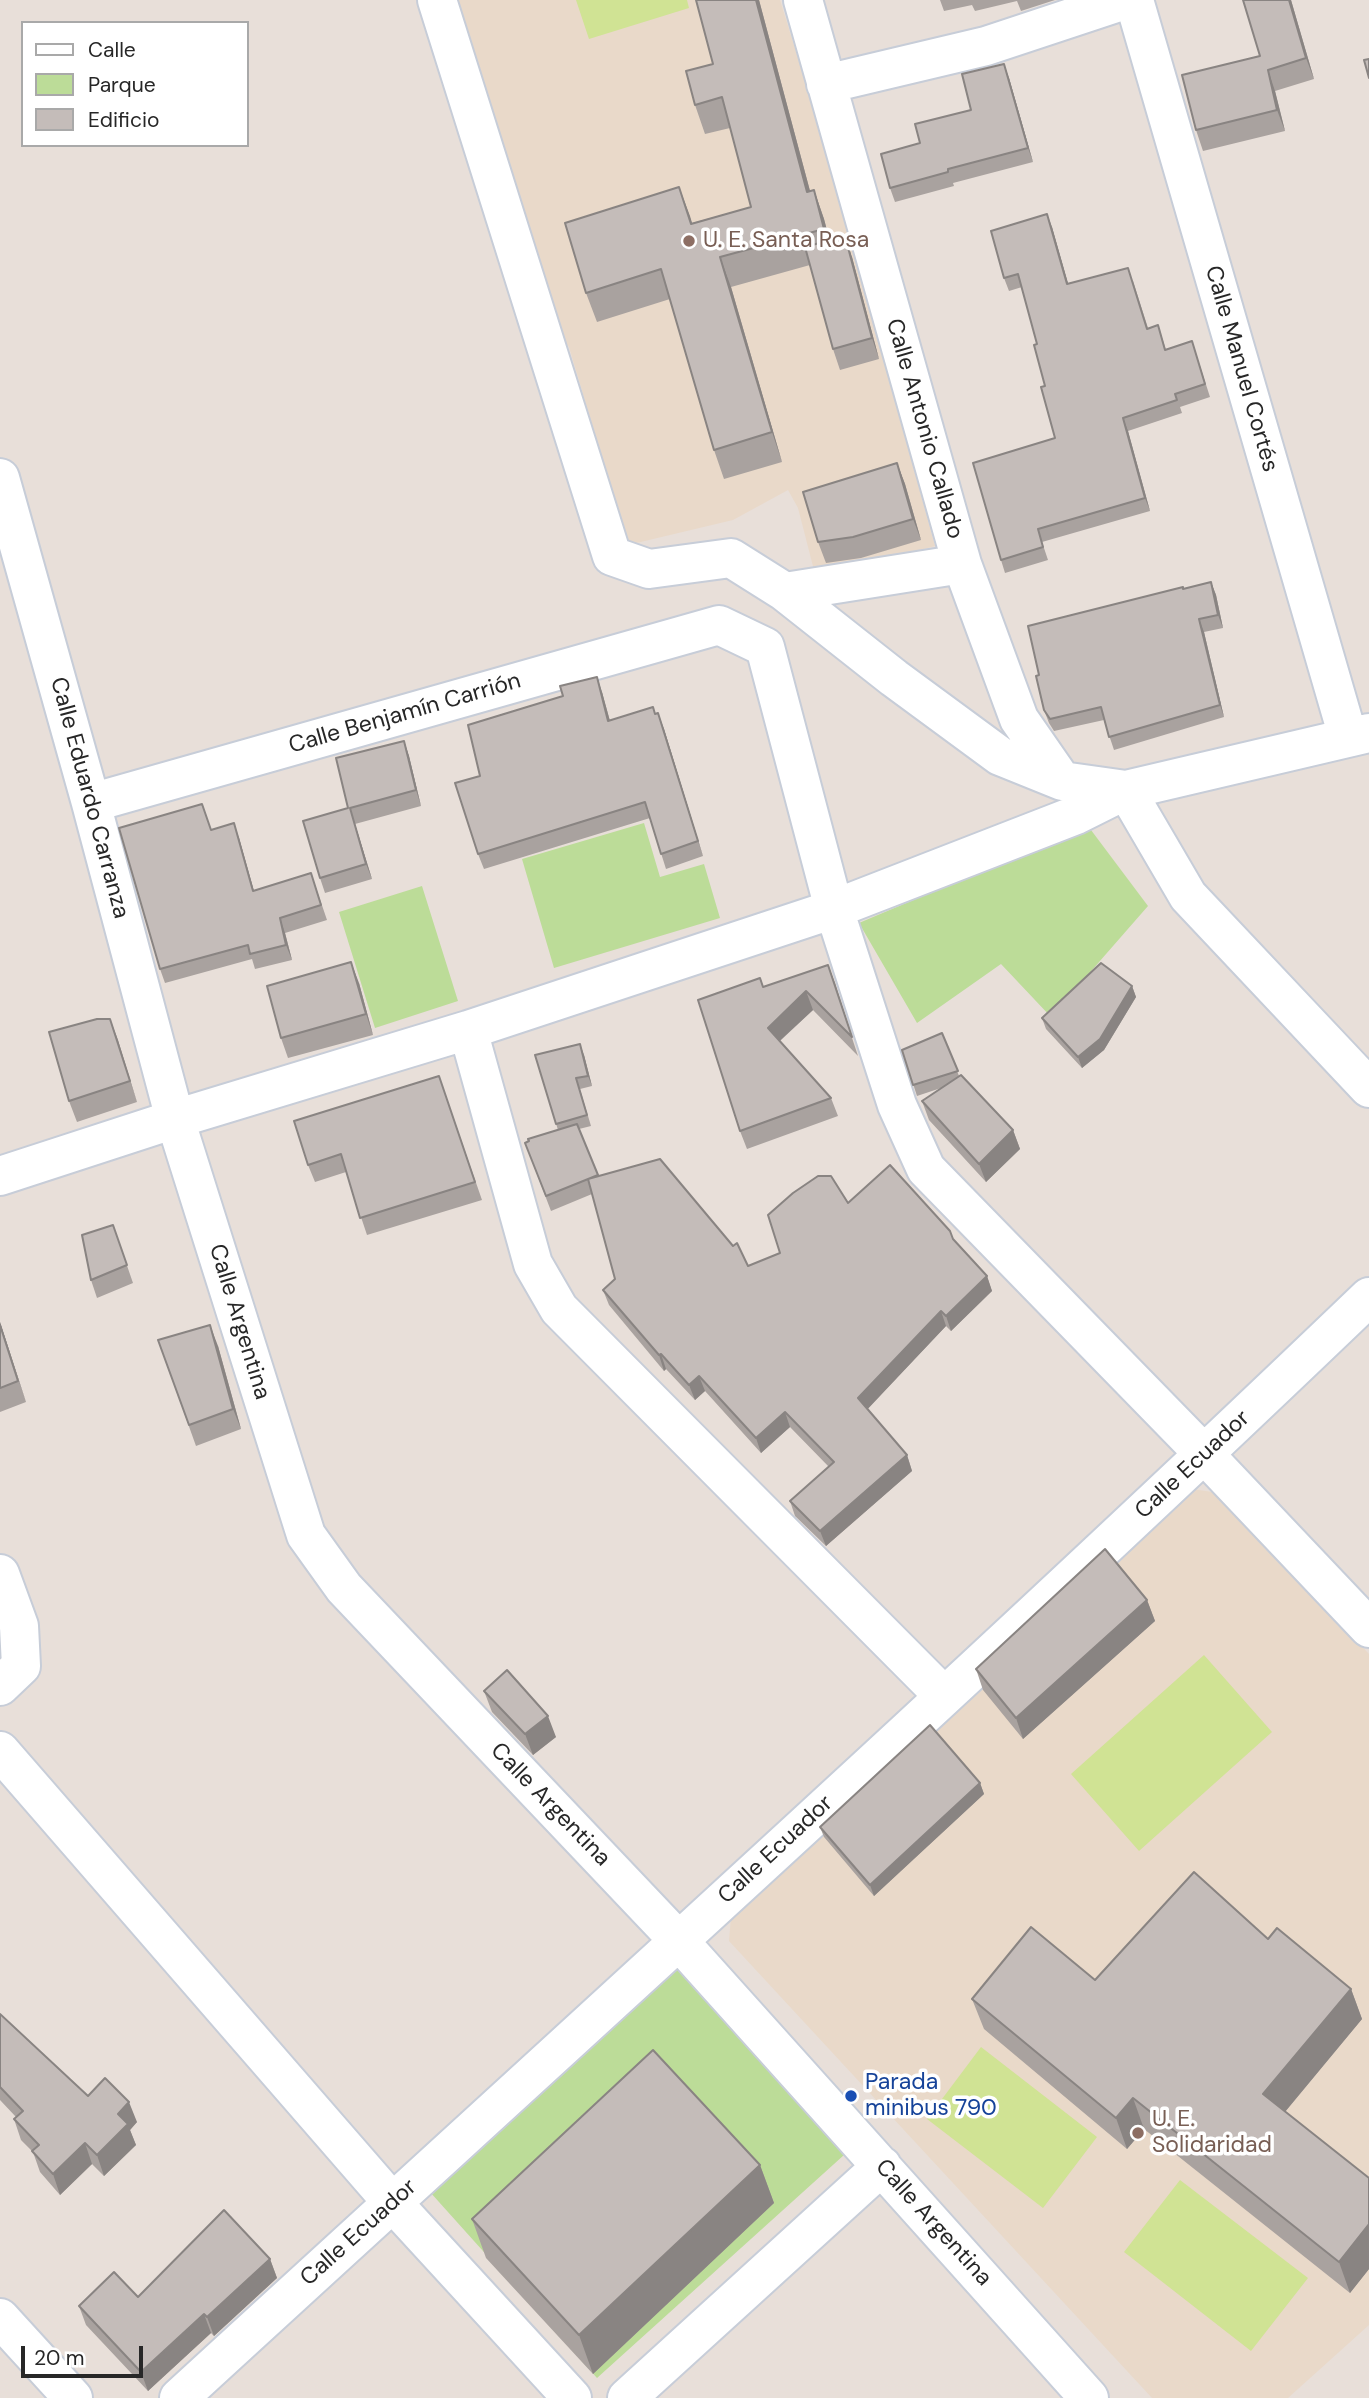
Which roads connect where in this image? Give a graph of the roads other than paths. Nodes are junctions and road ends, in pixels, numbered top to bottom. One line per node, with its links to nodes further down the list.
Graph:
1 (437, 0): 8 (street)
2 (803, 0): 5 (street, Calle Antonio Callado)
3 (1125, 0): 5 (street)
4 (1134, 0): 9 (street, Calle Manuel Cortés)
5 (826, 84): 7 (street, Calle Antonio Callado)
6 (0, 478): 12 (street, Calle Eduardo Carranza)
7 (962, 564): 8 (street); 10 (street, Calle Antonio Callado)
8 (785, 592): 10 (street)
9 (1359, 735): 11 (street)
10 (1062, 781): 11 (street)
11 (1126, 790): 13 (street); 15 (street)
12 (91, 803): 13 (street, Calle Benjamín Carrión); 16 (street, Calle Eduardo Carranza)
13 (834, 909): 14 (street); 19 (street)
14 (468, 1030): 16 (street); 23 (street)
15 (1369, 1088)
16 (175, 1119): 17 (street); 25 (street, Calle Argentina)
17 (0, 1176)
18 (1369, 1297): 19 (street, Calle Ecuador)
19 (1205, 1455): 21 (street); 23 (street, Calle Ecuador)
20 (0, 1574): 22 (street)
21 (1369, 1628)
22 (0, 1686)
23 (944, 1696): 25 (street, Calle Ecuador)
24 (0, 1751): 27 (street)
25 (678, 1940): 26 (street, Calle Argentina); 27 (street, Calle Ecuador)
26 (882, 2166): 32 (street); 33 (street, Calle Argentina)
27 (392, 2203): 30 (street, Calle Ecuador); 31 (street)
28 (0, 2318): 29 (street)
29 (73, 2398)
30 (179, 2398)
31 (572, 2398)
32 (627, 2398)
33 (1089, 2398)

